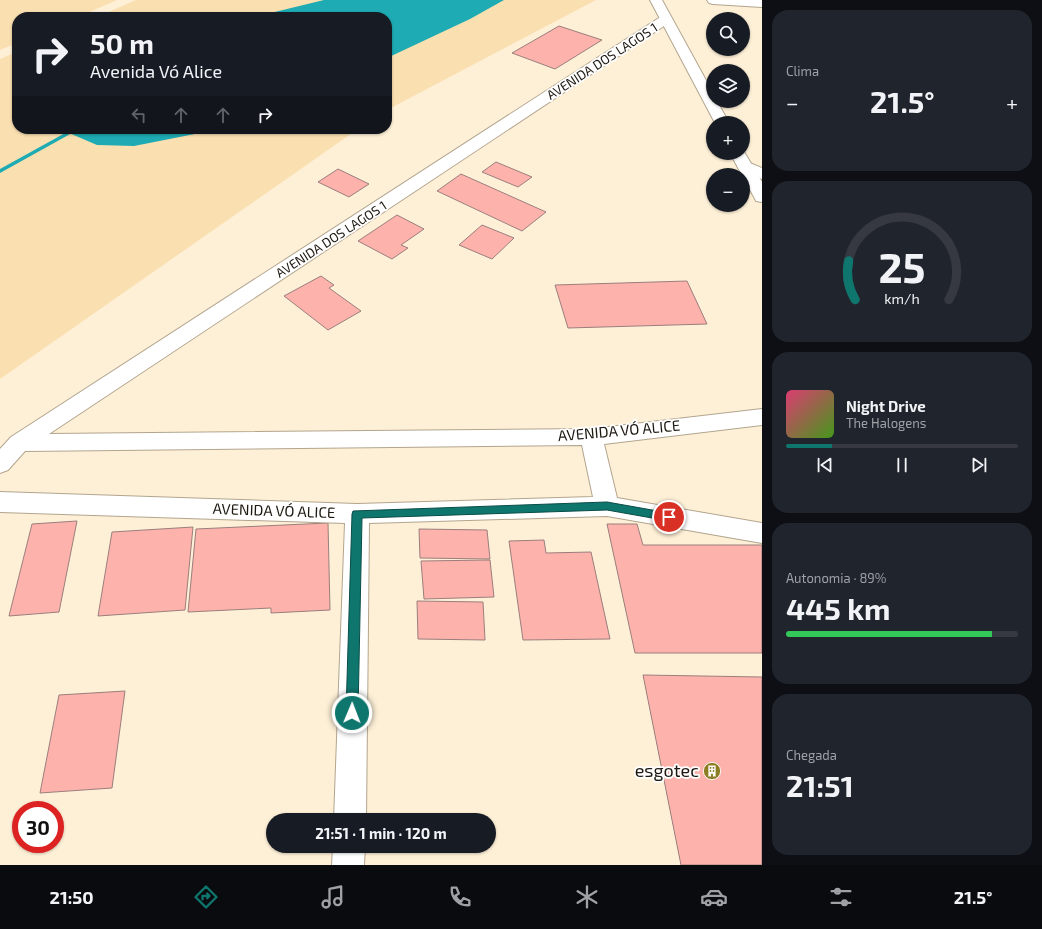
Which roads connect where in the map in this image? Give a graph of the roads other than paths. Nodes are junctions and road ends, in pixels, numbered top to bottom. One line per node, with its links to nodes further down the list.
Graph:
1 (656, 0): 4 (street)
2 (713, 0): 3 (street)
3 (762, 4)
4 (666, 19): 5 (street); 12 (street, AVENIDA DOS LAGOS 1)
5 (718, 116)
6 (743, 160): 8 (street)
7 (743, 160): 9 (street)
8 (762, 174)
9 (762, 197)
10 (762, 417): 11 (street, AVENIDA VÓ ALICE)
11 (591, 437): 12 (street, AVENIDA VÓ ALICE); 15 (street)
12 (19, 443): 13 (street, AVENIDA DOS LAGOS 1)
13 (0, 464)
14 (0, 502): 16 (street, AVENIDA VÓ ALICE)
15 (607, 506): 16 (street, AVENIDA VÓ ALICE); 17 (street, AVENIDA VÓ ALICE)
16 (357, 514): 18 (street)
17 (762, 533)
18 (350, 813)
19 (349, 853): 20 (street)
20 (348, 865)

